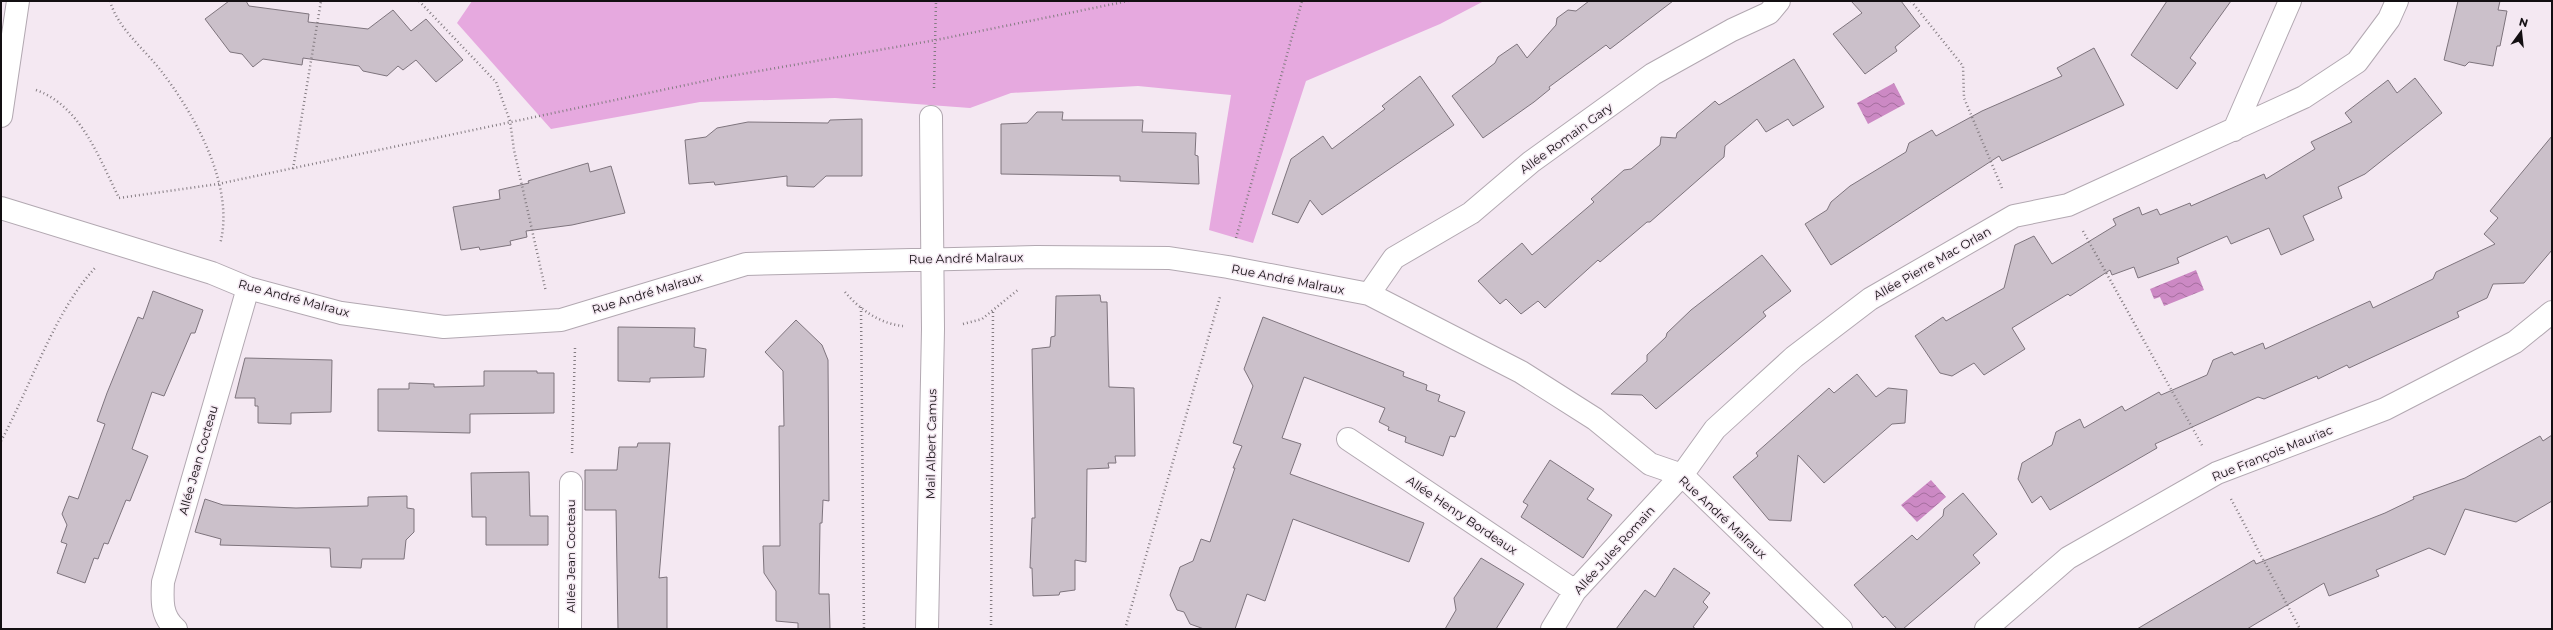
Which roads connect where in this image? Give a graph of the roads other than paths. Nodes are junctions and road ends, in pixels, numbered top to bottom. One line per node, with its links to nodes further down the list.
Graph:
1 (18, 1): 5 (street)
2 (1779, 1): 11 (street, Allée Romain Gary)
3 (2290, 1): 7 (street)
4 (2397, 1): 7 (street, Allée Pierre Mac Orlan)
5 (1, 116)
6 (931, 117): 9 (street, Mail Albert Camus)
7 (2234, 130): 14 (street, Allée Pierre Mac Orlan)
8 (1, 208): 10 (street, Rue André Malraux)
9 (931, 258): 10 (street, Rue André Malraux); 11 (street, Rue André Malraux); 19 (street, Mail Albert Camus)
10 (248, 288): 17 (street, Allée Jean Cocteau)
11 (1369, 294): 14 (street, Rue André Malraux)
12 (2552, 312): 22 (street, Rue François Mauriac)
13 (1348, 439): 16 (street, Allée Henry Bordeaux)
14 (1682, 475): 16 (street, Allée Jules Romain); 21 (street, Rue André Malraux)
15 (571, 483): 18 (street, Allée Jean Cocteau)
16 (1576, 592): 20 (street, Allée Jules Romain)
17 (176, 629)
18 (570, 629)
19 (927, 629)
20 (1552, 629)
21 (1841, 629)
22 (1986, 629)

